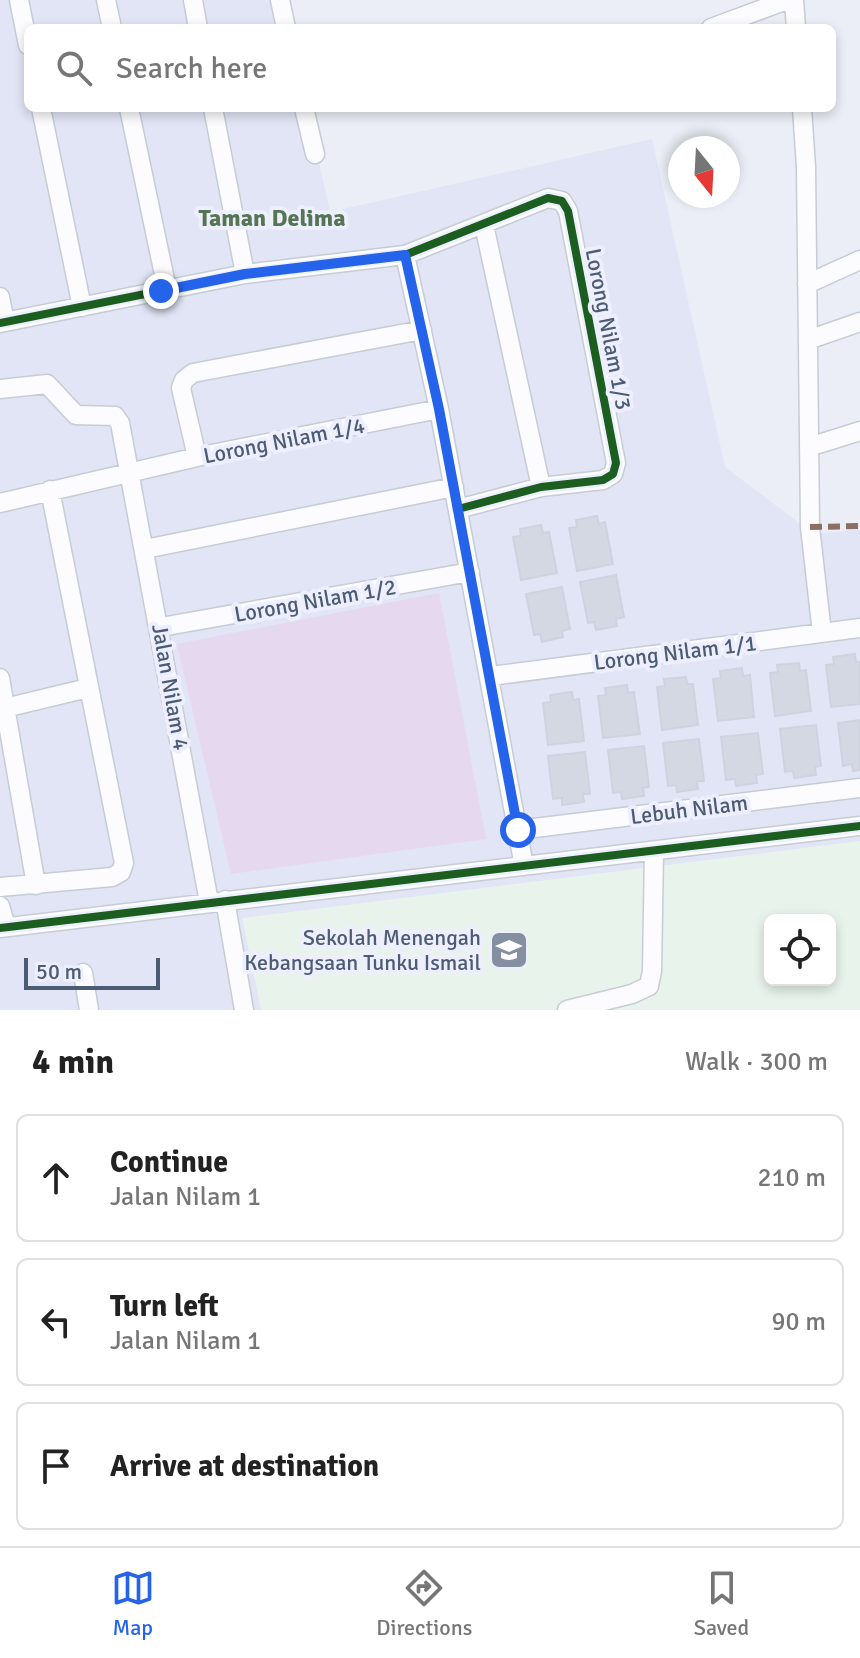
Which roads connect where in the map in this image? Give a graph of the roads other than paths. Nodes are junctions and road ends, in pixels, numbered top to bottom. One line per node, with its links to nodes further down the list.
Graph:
1 (19, 0): 12 (street)
2 (106, 0): 7 (street)
3 (193, 0): 8 (street)
4 (280, 0): 9 (street)
5 (787, 0): 10 (street)
6 (794, 0): 11 (street)
7 (111, 24)
8 (197, 24)
9 (285, 24)
10 (722, 24)
11 (796, 24)
12 (24, 25)
13 (42, 112): 26 (street)
14 (130, 112): 24 (street)
15 (214, 112): 22 (street)
16 (305, 112): 18 (street)
17 (802, 112): 23 (street)
18 (315, 154)
19 (484, 225): 20 (street, Lorong Nilam 1/3); 38 (street); 38 (street, Lorong Nilam 1/3)
20 (405, 255): 22 (street, Lorong Nilam 1/3); 29 (street)
21 (860, 260): 23 (street)
22 (245, 274): 24 (street, Lorong Nilam 1/3)
23 (807, 284): 30 (street)
24 (167, 289): 26 (street, Lorong Nilam 1/3)
25 (0, 297): 27 (street)
26 (82, 307): 27 (street, Lorong Nilam 1/3)
27 (2, 322)
28 (860, 322): 30 (street)
29 (422, 330): 32 (street); 35 (street)
30 (808, 340): 34 (street)
31 (0, 389): 36 (street, Jalan Nilam 4)
32 (439, 409): 35 (street, Lorong Nilam 1/4); 37 (street)
33 (860, 431): 34 (street)
34 (809, 447): 46 (street)
35 (197, 457): 36 (street, Lorong Nilam 1/4)
36 (129, 474): 39 (street, Lorong Nilam 1/4); 42 (street, Jalan Nilam 4)
37 (454, 487): 41 (street); 42 (street)
38 (541, 487): 41 (street, Lorong Nilam 1/3)
39 (50, 490): 40 (street, Lorong Nilam 1/4); 49 (street)
40 (0, 503)
41 (458, 509): 43 (street)
42 (145, 549): 44 (street, Jalan Nilam 4)
43 (470, 572): 44 (street, Lorong Nilam 1/2); 47 (street)
44 (161, 627): 58 (street, Jalan Nilam 4)
45 (860, 628): 46 (street, Lorong Nilam 1/1)
46 (822, 633): 47 (street, Lorong Nilam 1/1)
47 (491, 676): 53 (street)
48 (0, 678): 50 (street)
49 (88, 688): 50 (street); 56 (street)
50 (5, 708): 56 (street)
51 (860, 788): 53 (street, Lebuh Nilam)
52 (860, 826): 54 (street)
53 (518, 830): 55 (street)
54 (654, 852): 55 (street); 64 (street)
55 (524, 866): 58 (street)
56 (36, 885): 57 (street)
57 (0, 887)
58 (217, 901): 60 (street); 63 (street, Jalan Nilam 4)
59 (0, 906): 60 (street)
60 (3, 927)
61 (83, 973): 62 (street)
62 (89, 1010)
63 (244, 1010)
64 (567, 1010)

